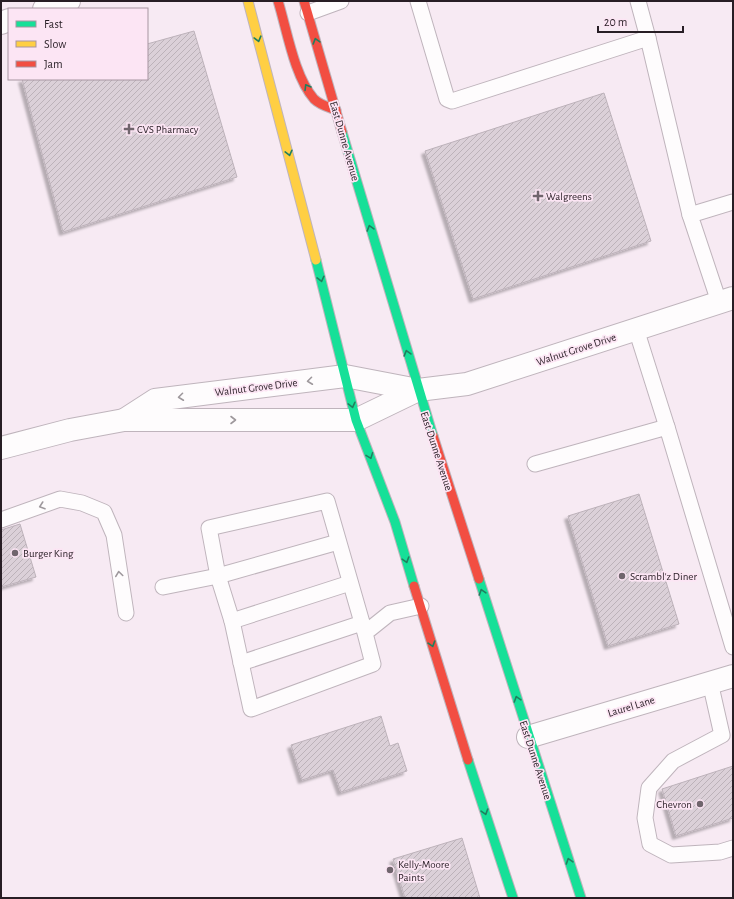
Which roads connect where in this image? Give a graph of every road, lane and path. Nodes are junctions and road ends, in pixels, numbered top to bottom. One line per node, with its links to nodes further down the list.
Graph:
1 (68, 1): 8 (street)
2 (248, 1): 15 (main road, one-way to 15)
3 (278, 1): 10 (main road, one-way to 3)
4 (341, 1): 7 (lane)
5 (418, 1): 9 (lane)
6 (638, 1): 9 (lane)
7 (306, 7): 10 (main road, East Dunne Avenue, one-way to 7)
8 (47, 8)
9 (648, 38): 12 (lane)
10 (336, 110): 16 (main road, East Dunne Avenue, one-way to 10)
11 (733, 202): 12 (lane)
12 (690, 215): 13 (lane)
13 (726, 300): 14 (street, Walnut Grove Drive)
14 (636, 329): 16 (street, Walnut Grove Drive); 19 (lane)
15 (345, 376): 16 (street, Walnut Grove Drive); 17 (street, Walnut Grove Drive, one-way to 17); 18 (main road, one-way to 18)
16 (418, 390): 18 (street, Walnut Grove Drive); 36 (main road, East Dunne Avenue, one-way to 16)
17 (124, 420): 18 (street, Walnut Grove Drive, one-way to 18); 20 (street, Walnut Grove Drive)
18 (356, 420): 27 (main road, one-way to 27)
19 (667, 427): 21 (lane); 30 (lane)
20 (1, 448)
21 (535, 464)
22 (1, 520): 28 (lane, one-way to 22)
23 (338, 542): 24 (lane); 24 (lane); 25 (lane)
24 (218, 576): 26 (lane); 29 (lane)
25 (350, 583): 29 (lane); 31 (lane)
26 (163, 588)
27 (420, 606): 31 (lane); 39 (main road, one-way to 39)
28 (126, 612)
29 (232, 621): 33 (lane)
30 (730, 626): 32 (lane)
31 (363, 628): 33 (lane); 33 (lane)
32 (733, 647)
33 (241, 663)
34 (733, 676): 35 (street, Laurel Lane)
35 (710, 682): 36 (street, Laurel Lane); 37 (lane)
36 (528, 736): 40 (main road, East Dunne Avenue, one-way to 36)
37 (728, 736): 38 (lane)
38 (733, 848)
39 (513, 898)
40 (581, 898)

